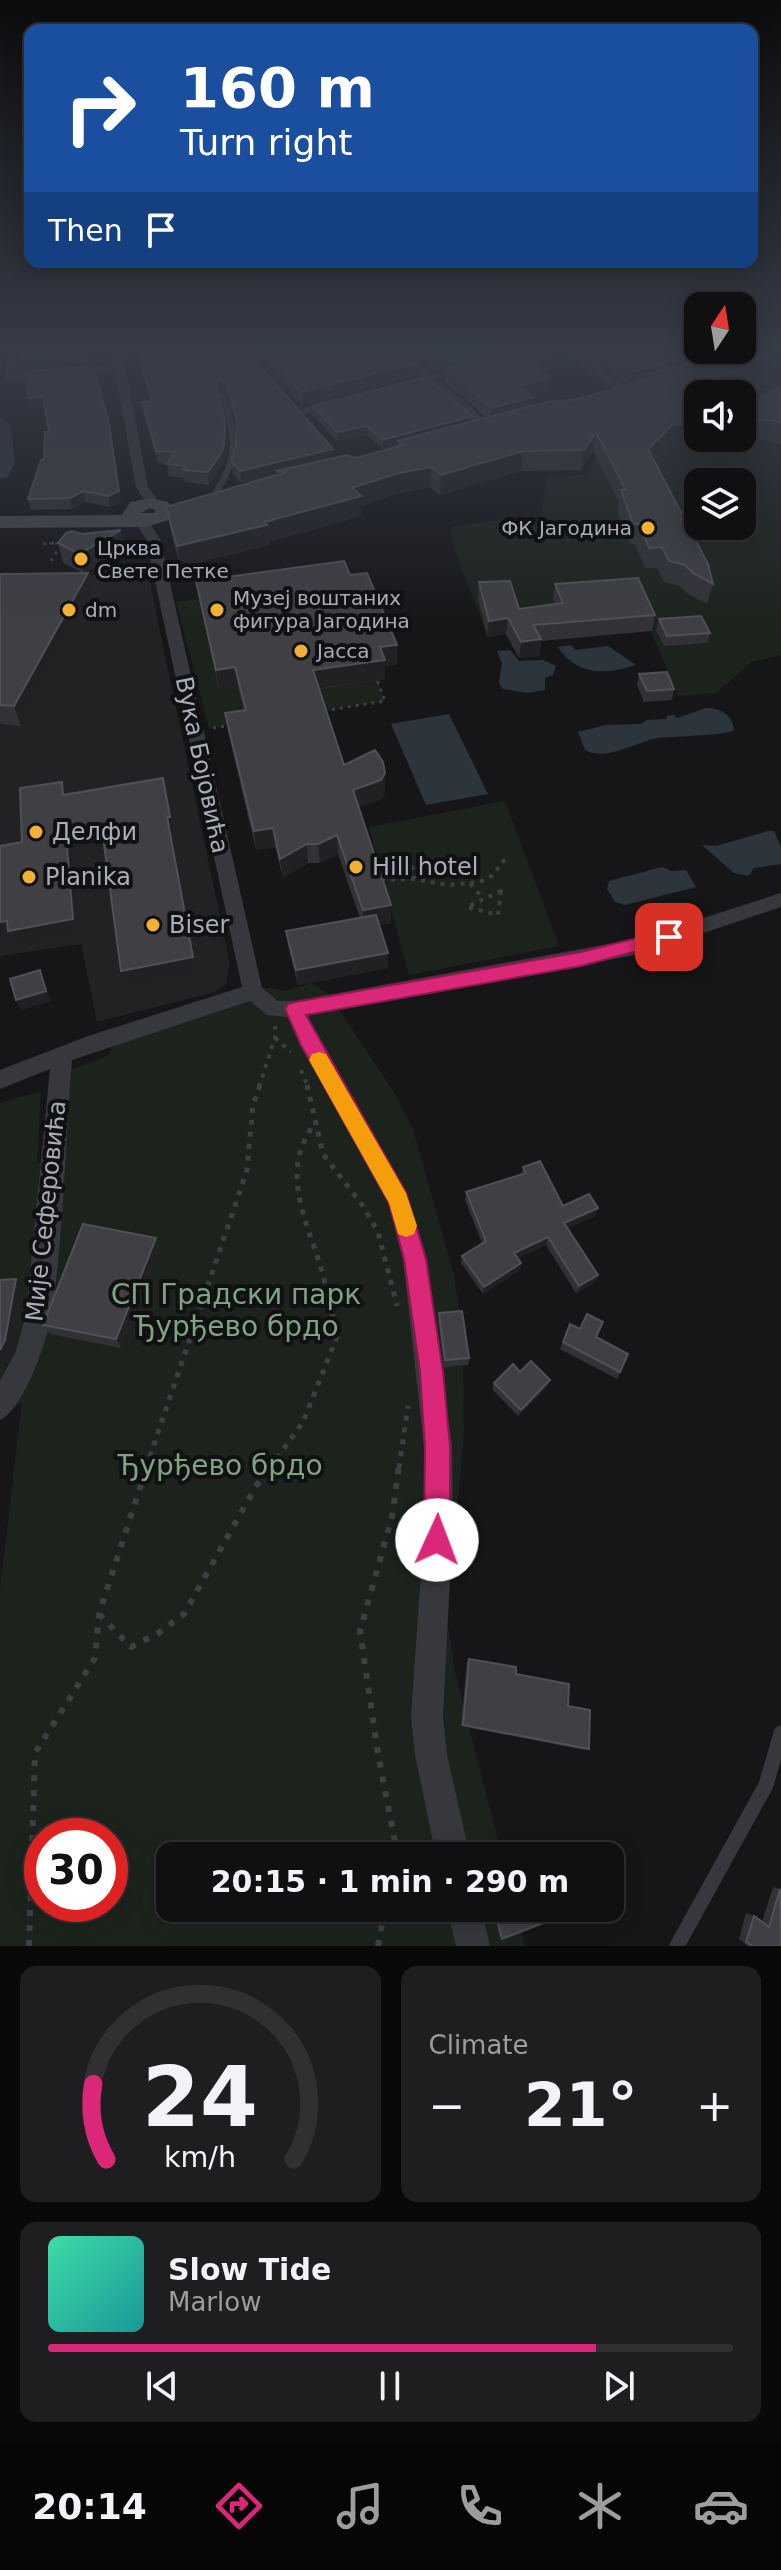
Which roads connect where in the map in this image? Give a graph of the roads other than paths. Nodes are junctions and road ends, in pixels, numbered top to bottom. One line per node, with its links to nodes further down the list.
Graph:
1 (138, 445): 5 (street)
2 (234, 445): 4 (lane)
3 (243, 493): 4 (street)
4 (210, 499)
5 (153, 508): 6 (street); 8 (street, Вука Бојовића)
6 (0, 522)
7 (781, 900): 9 (street)
8 (253, 992): 9 (street); 10 (street)
9 (295, 1009): 14 (street)
10 (62, 1055): 11 (street); 12 (street, Мије Сеферовића)
11 (0, 1080)
12 (0, 1407)
13 (781, 1733): 17 (lane)
14 (450, 1842)
15 (467, 1922): 16 (street)
16 (473, 1946)
17 (677, 1946)

